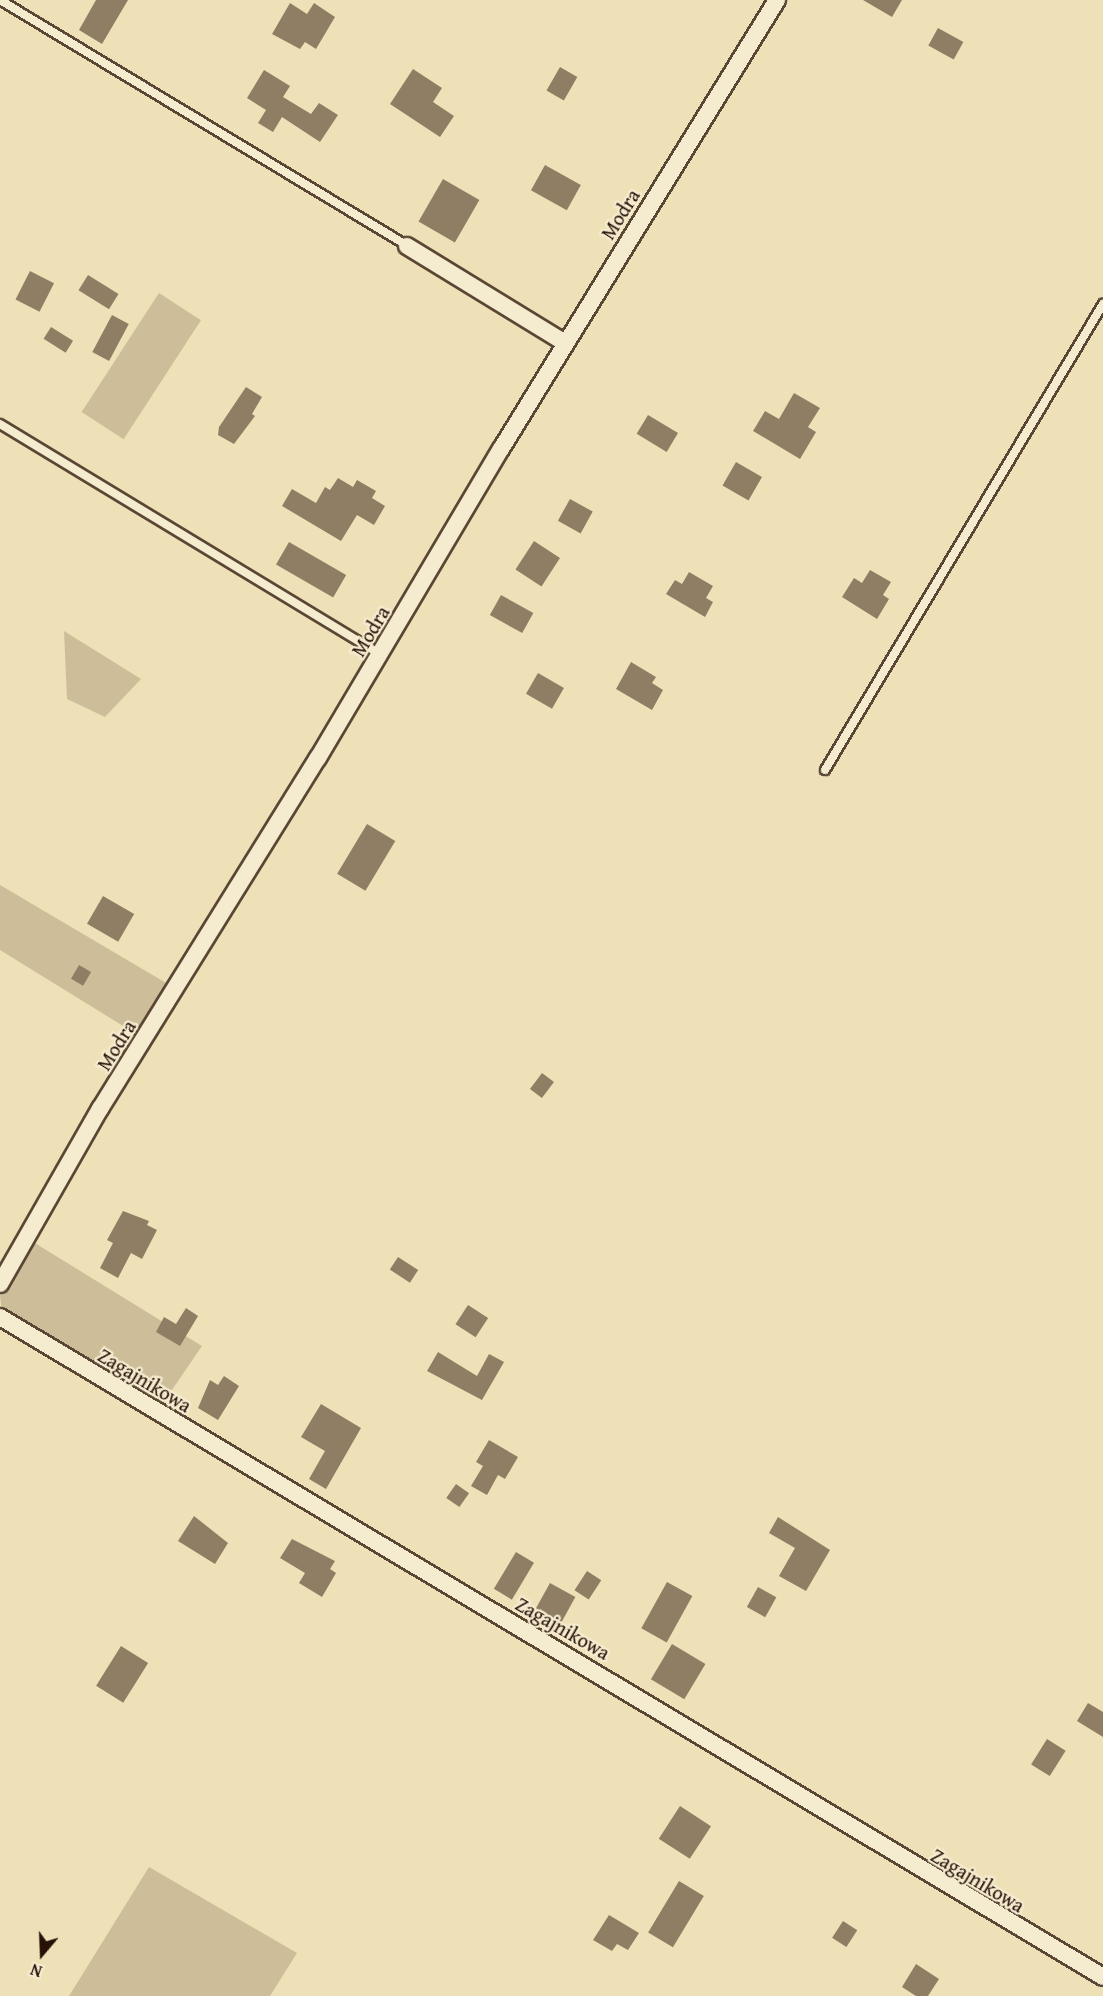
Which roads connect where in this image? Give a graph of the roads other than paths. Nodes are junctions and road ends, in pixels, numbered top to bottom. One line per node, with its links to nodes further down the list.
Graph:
1 (0, 0): 3 (lane)
2 (777, 0): 5 (street, Modra)
3 (406, 246): 5 (street)
4 (1103, 304): 8 (lane)
5 (566, 343): 7 (street, Modra)
6 (0, 424): 7 (lane)
7 (380, 654): 9 (street, Modra)
8 (825, 770)
9 (0, 1284)
10 (0, 1317): 11 (street, Zagajnikowa)
11 (1103, 1977)

